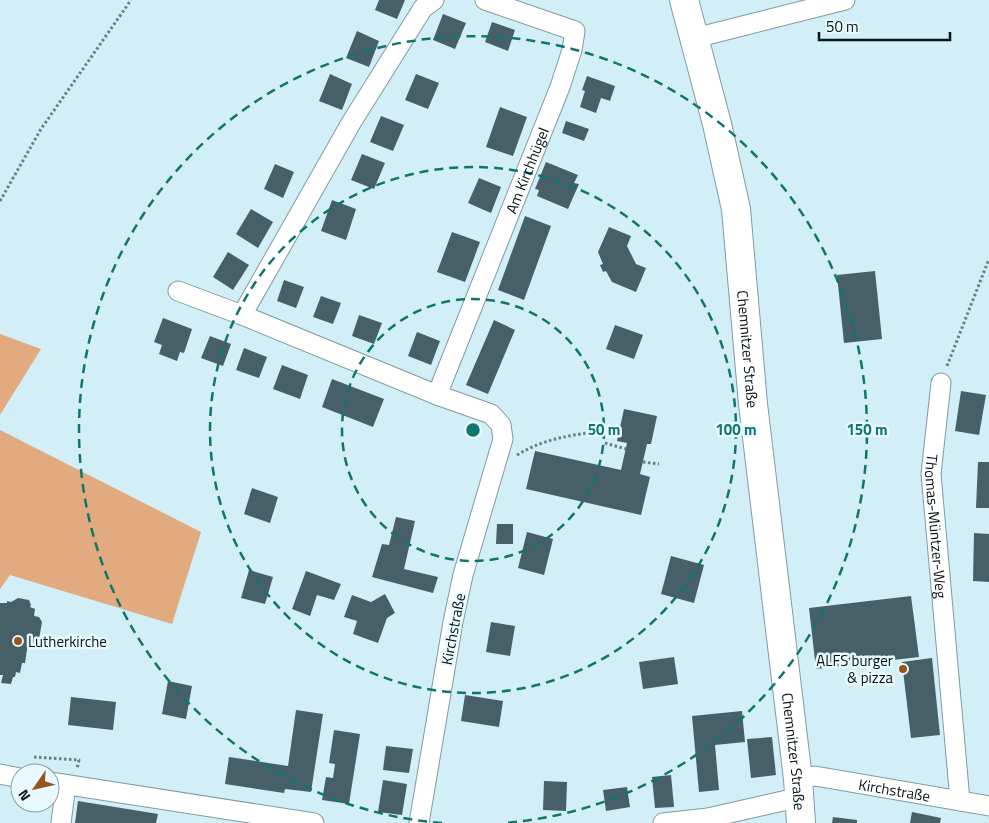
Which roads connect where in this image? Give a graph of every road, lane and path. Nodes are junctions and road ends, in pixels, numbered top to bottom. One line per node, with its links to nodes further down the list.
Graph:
1 (131, 0): 7 (path)
2 (434, 0): 10 (street)
3 (485, 0): 12 (street, Am Kirchhügel)
4 (684, 0): 6 (main road, Chemnitzer Straße)
5 (845, 0): 6 (street)
6 (695, 38): 22 (main road, Chemnitzer Straße)
7 (0, 201)
8 (989, 259): 11 (path)
9 (178, 291): 10 (street)
10 (242, 315): 12 (street)
11 (941, 383): 23 (street, Thomas-Müntzer-Weg)
12 (437, 395): 15 (street)
13 (609, 430): 15 (path)
14 (606, 444): 16 (path)
15 (501, 446): 28 (street, Kirchstraße)
16 (626, 449)
17 (643, 462): 18 (path)
18 (659, 464)
19 (34, 757): 20 (path)
20 (79, 760)
21 (60, 784): 27 (street)
22 (800, 800): 23 (street, Kirchstraße); 29 (street, Kirchstraße)
23 (960, 801): 24 (street, Kirchstraße)
24 (989, 806)
25 (60, 810): 26 (street)
26 (61, 823)
27 (314, 823)
28 (419, 823)
29 (663, 823)

